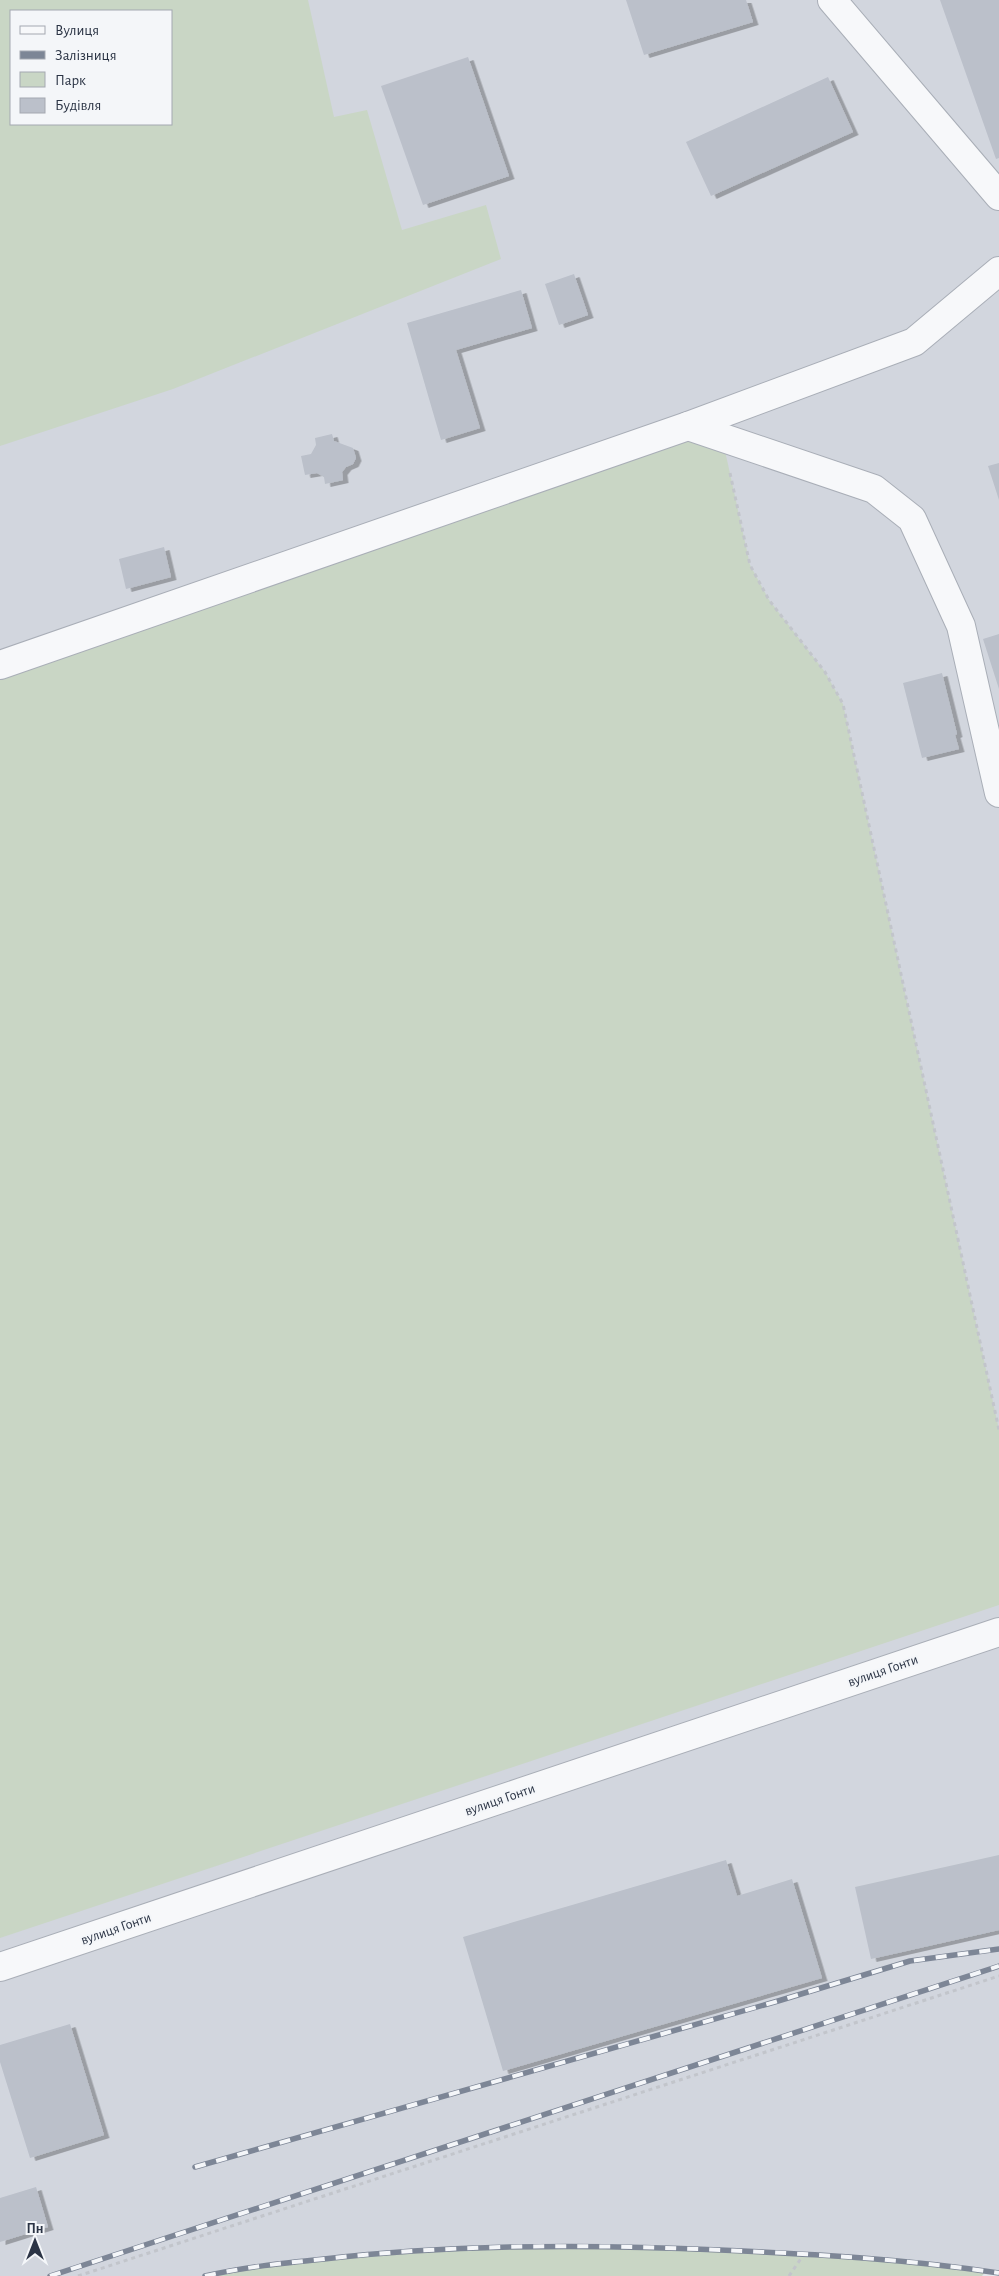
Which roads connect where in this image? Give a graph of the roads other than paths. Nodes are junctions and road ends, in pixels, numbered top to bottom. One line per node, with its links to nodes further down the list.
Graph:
1 (832, 0): 2 (street)
2 (999, 196)
3 (999, 271): 4 (street)
4 (688, 426): 5 (street); 6 (street)
5 (0, 664)
6 (999, 793)
7 (999, 1632): 8 (street, вулиця Гонти)
8 (0, 1967)

